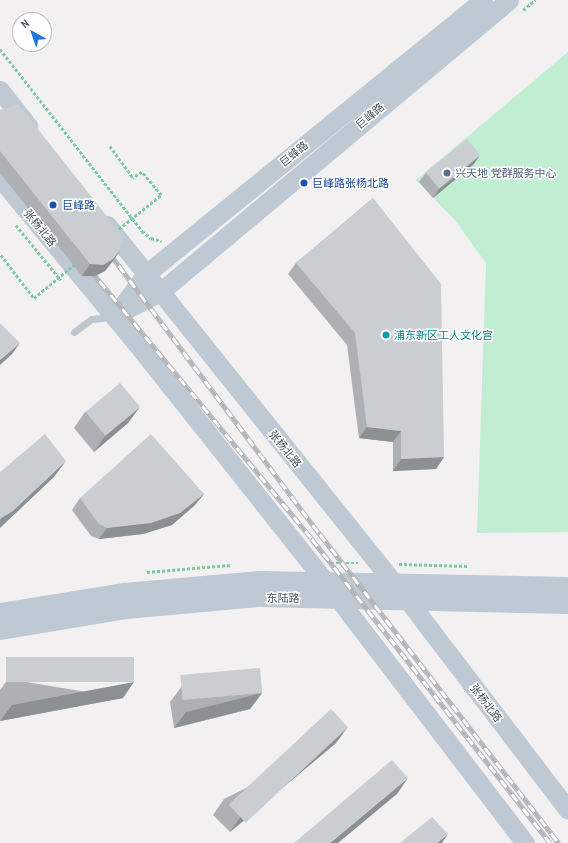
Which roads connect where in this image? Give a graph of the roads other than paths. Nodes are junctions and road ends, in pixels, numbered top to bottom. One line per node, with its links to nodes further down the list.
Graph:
1 (483, 0): 7 (main road, 巨蜂路)
2 (509, 0): 8 (main road, 巨峰路)
3 (0, 90): 4 (main road)
4 (39, 139)
5 (0, 178): 9 (main road, 张杨北路)
6 (96, 212): 7 (main road, 张杨北路)
7 (146, 274): 8 (main road, 张杨北路); 9 (main road, 巨蜂路)
8 (160, 292): 9 (main road, 巨峰路); 12 (main road, 张杨北路)
9 (114, 316): 10 (lane); 11 (main road, 张杨北路)
10 (74, 332)
11 (324, 580): 12 (main road, 东陆路); 14 (main road, 张杨北路); 17 (main road, 东陆路)
12 (392, 581): 13 (main road, 东陆路); 15 (main road, 张杨北路)
13 (568, 586)
14 (337, 597): 15 (main road, 东陆路); 18 (main road, 东陆路); 20 (main road, 张杨北路)
15 (406, 598): 16 (main road, 东陆路); 19 (main road, 张杨北路)
16 (568, 604)
17 (0, 612)
18 (0, 630)
19 (568, 810)
20 (525, 843)

